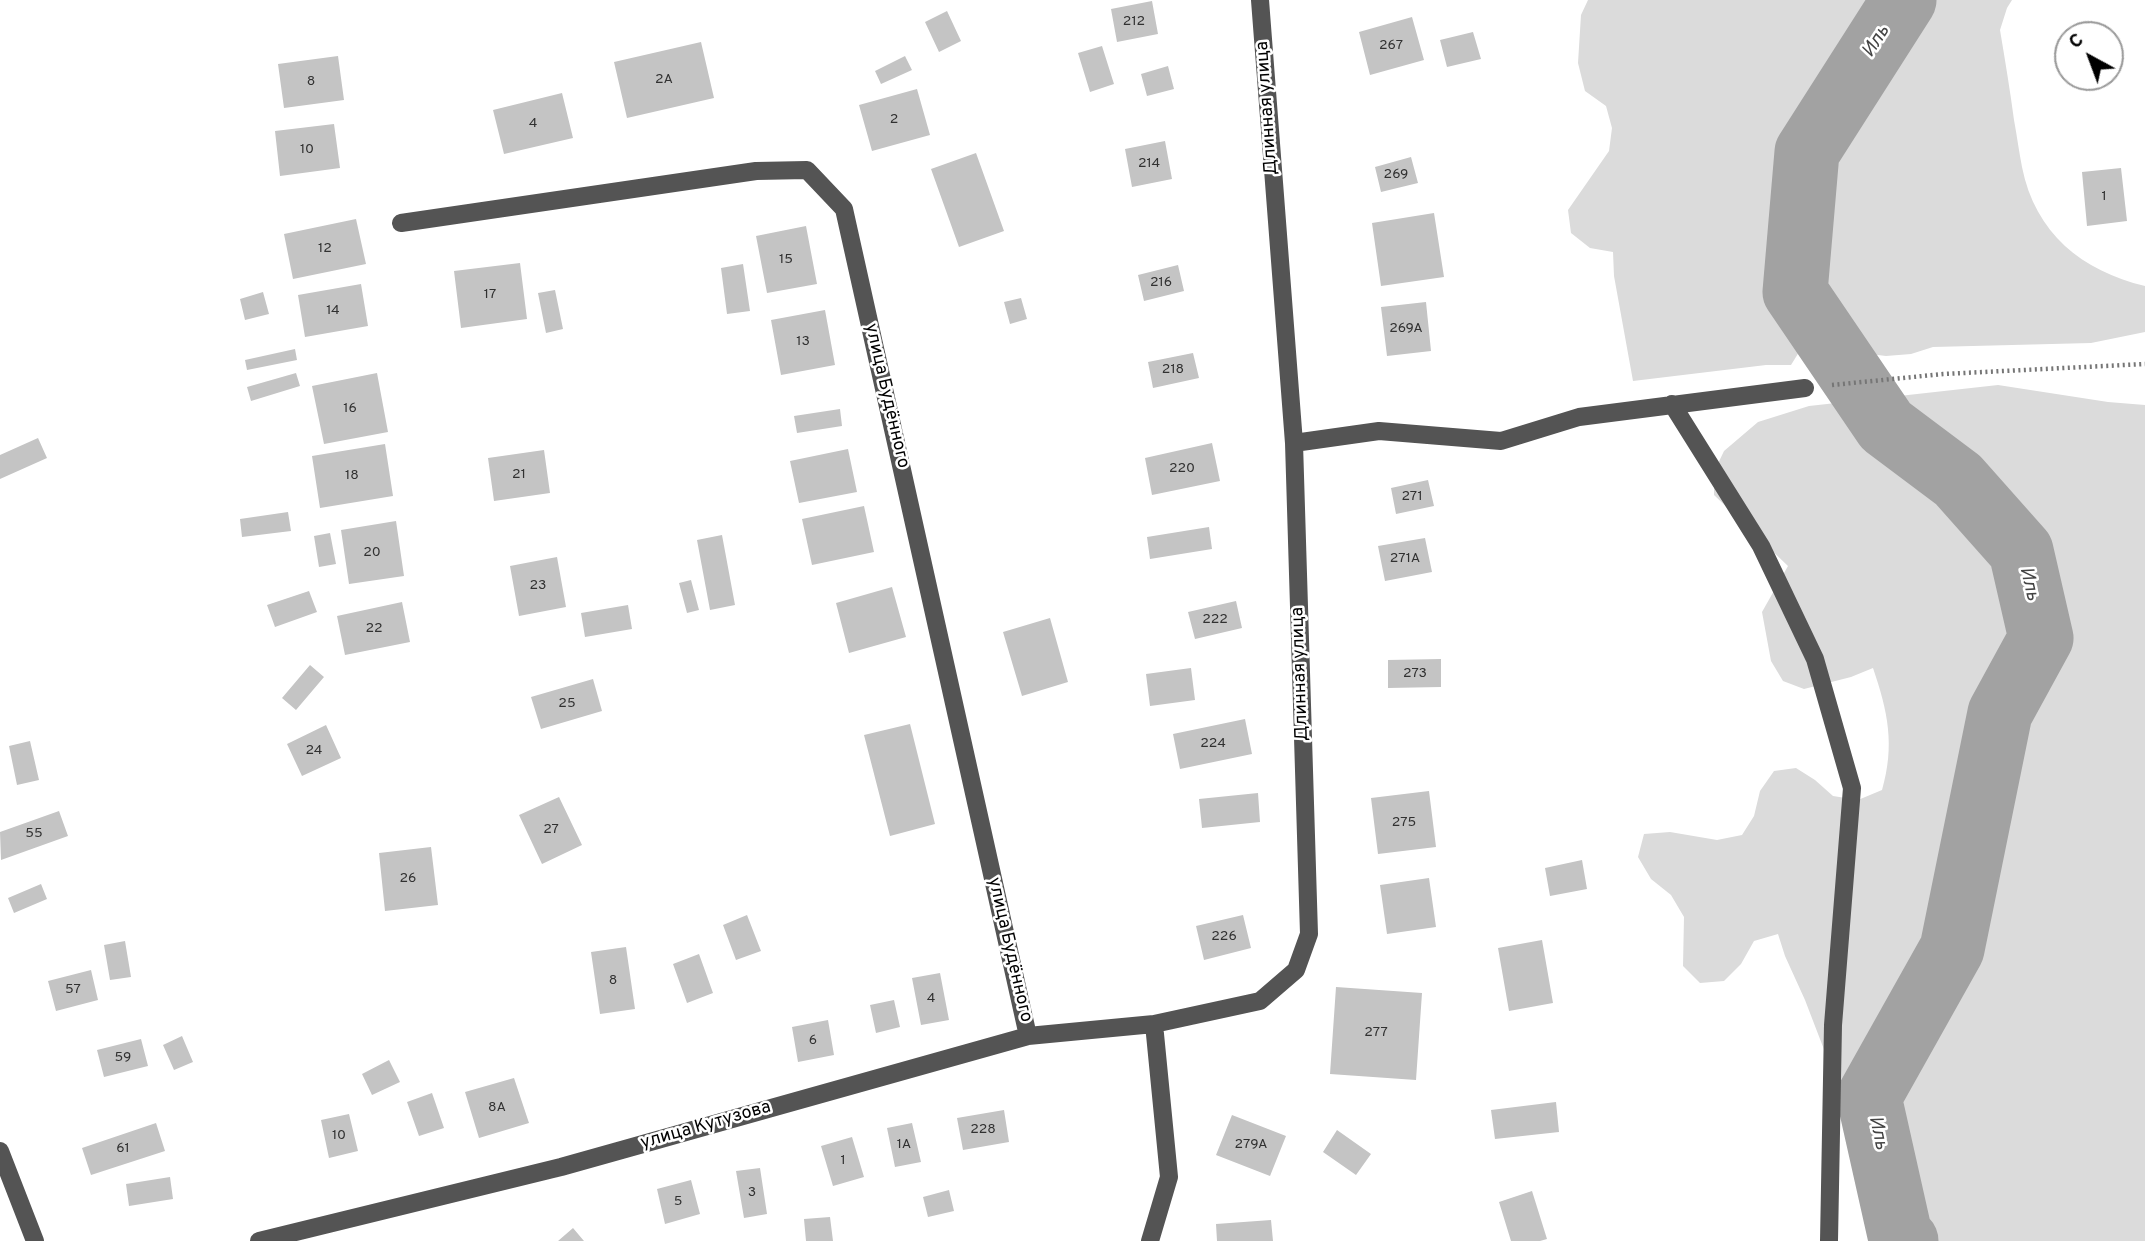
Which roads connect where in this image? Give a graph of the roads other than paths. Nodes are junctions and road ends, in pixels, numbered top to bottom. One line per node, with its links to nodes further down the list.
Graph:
1 (1260, 0): 5 (street, Длинная улица)
2 (401, 223): 7 (street, улица Будённого)
3 (1805, 388): 4 (street)
4 (1672, 404): 5 (street); 12 (street)
5 (1294, 443): 6 (street, Длинная улица)
6 (1154, 1024): 7 (street, улица Кутузова); 11 (street)
7 (1028, 1035): 10 (street, улица Кутузова)
8 (0, 1151): 9 (street)
9 (35, 1241)
10 (259, 1241)
11 (1150, 1241)
12 (1829, 1241)

